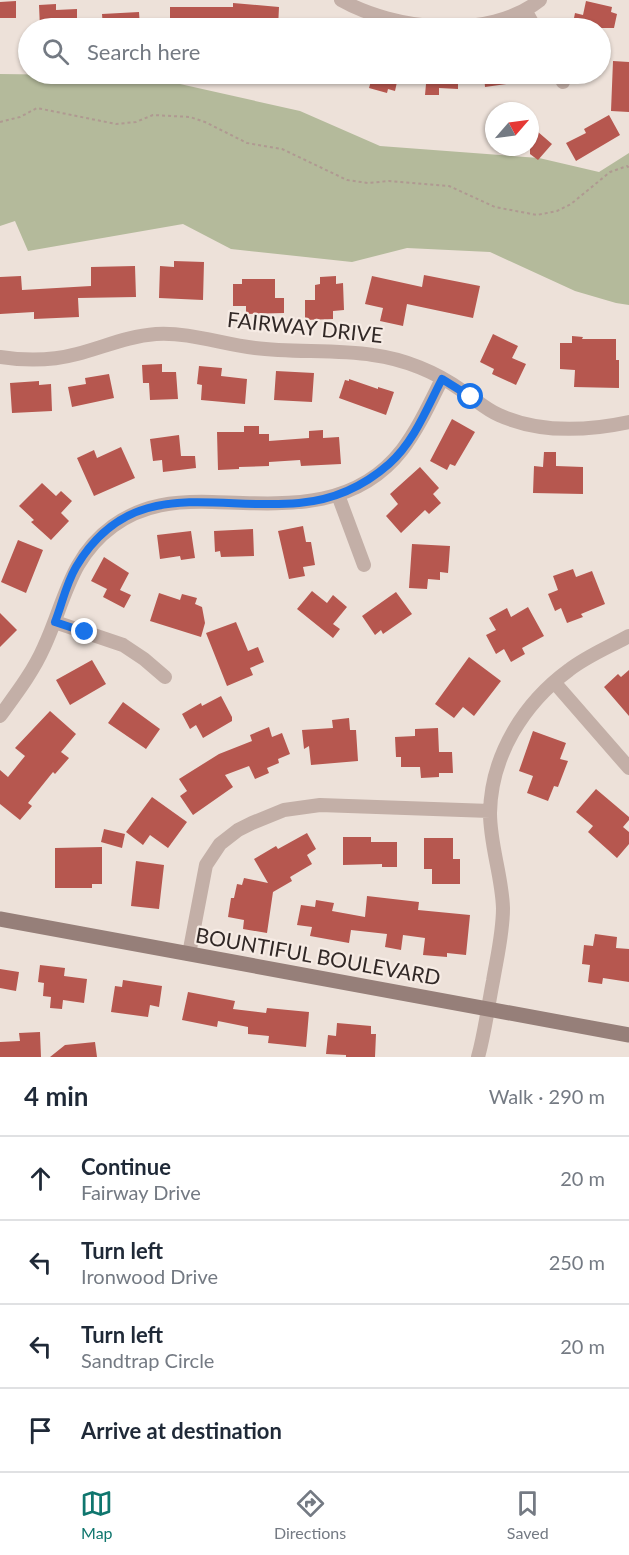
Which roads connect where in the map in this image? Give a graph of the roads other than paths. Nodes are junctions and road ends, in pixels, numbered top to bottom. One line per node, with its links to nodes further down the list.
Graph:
1 (341, 0): 4 (street)
2 (540, 0): 3 (street)
3 (525, 10): 5 (street); 6 (street)
4 (385, 18)
5 (502, 18)
6 (529, 18)
7 (0, 357): 8 (street, FAIRWAY DRIVE)
8 (442, 379): 9 (street, FAIRWAY DRIVE); 10 (street)
9 (629, 422)
10 (338, 495): 11 (street); 12 (street)
11 (364, 565)
12 (55, 622): 14 (street); 16 (street)
13 (629, 636): 15 (street)
14 (165, 677)
15 (554, 682): 17 (street); 18 (street)
16 (0, 716)
17 (629, 768)
18 (490, 811): 20 (street); 21 (street)
19 (0, 919): 20 (main road, BOUNTIFUL BOULEVARD)
20 (189, 954): 21 (main road, BOUNTIFUL BOULEVARD)
21 (487, 1009): 22 (main road, BOUNTIFUL BOULEVARD); 23 (street)
22 (629, 1035)
23 (478, 1057)

